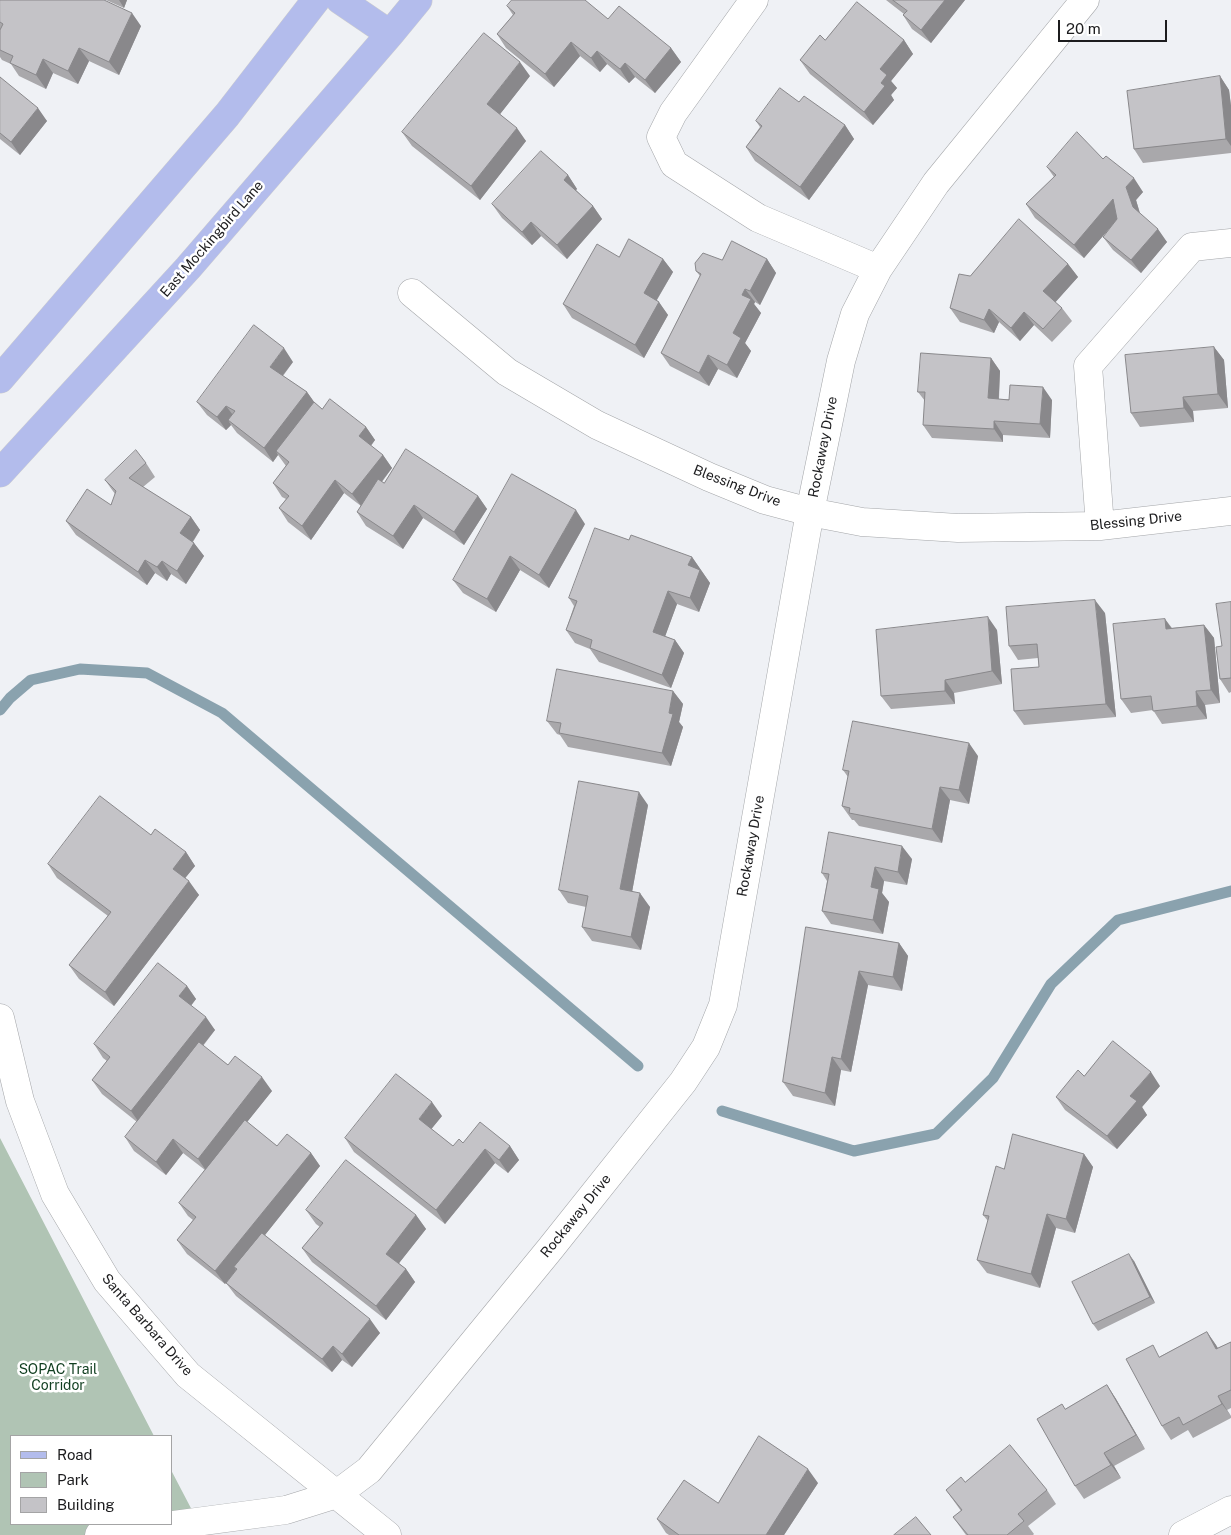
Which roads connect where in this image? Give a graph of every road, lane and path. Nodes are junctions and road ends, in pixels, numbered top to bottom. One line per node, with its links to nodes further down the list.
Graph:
1 (316, 0): 10 (main road)
2 (340, 0): 6 (main road)
3 (418, 0): 6 (main road, East Mockingbird Lane)
4 (754, 0): 8 (street)
5 (1085, 0): 8 (street, Rockaway Drive)
6 (390, 34): 11 (main road, East Mockingbird Lane)
7 (1231, 243): 14 (street)
8 (878, 269): 13 (street, Rockaway Drive)
9 (412, 293): 13 (street, Blessing Drive)
10 (0, 380)
11 (0, 474)
12 (1231, 511): 14 (street, Blessing Drive)
13 (810, 512): 14 (street, Blessing Drive); 16 (street, Rockaway Drive)
14 (1100, 526)
15 (0, 1018): 16 (street, Santa Barbara Drive)
16 (337, 1494): 18 (street, Rockaway Drive); 19 (street, Santa Barbara Drive)
17 (1231, 1510): 20 (street)
18 (99, 1535)
19 (387, 1535)
20 (1183, 1535)

